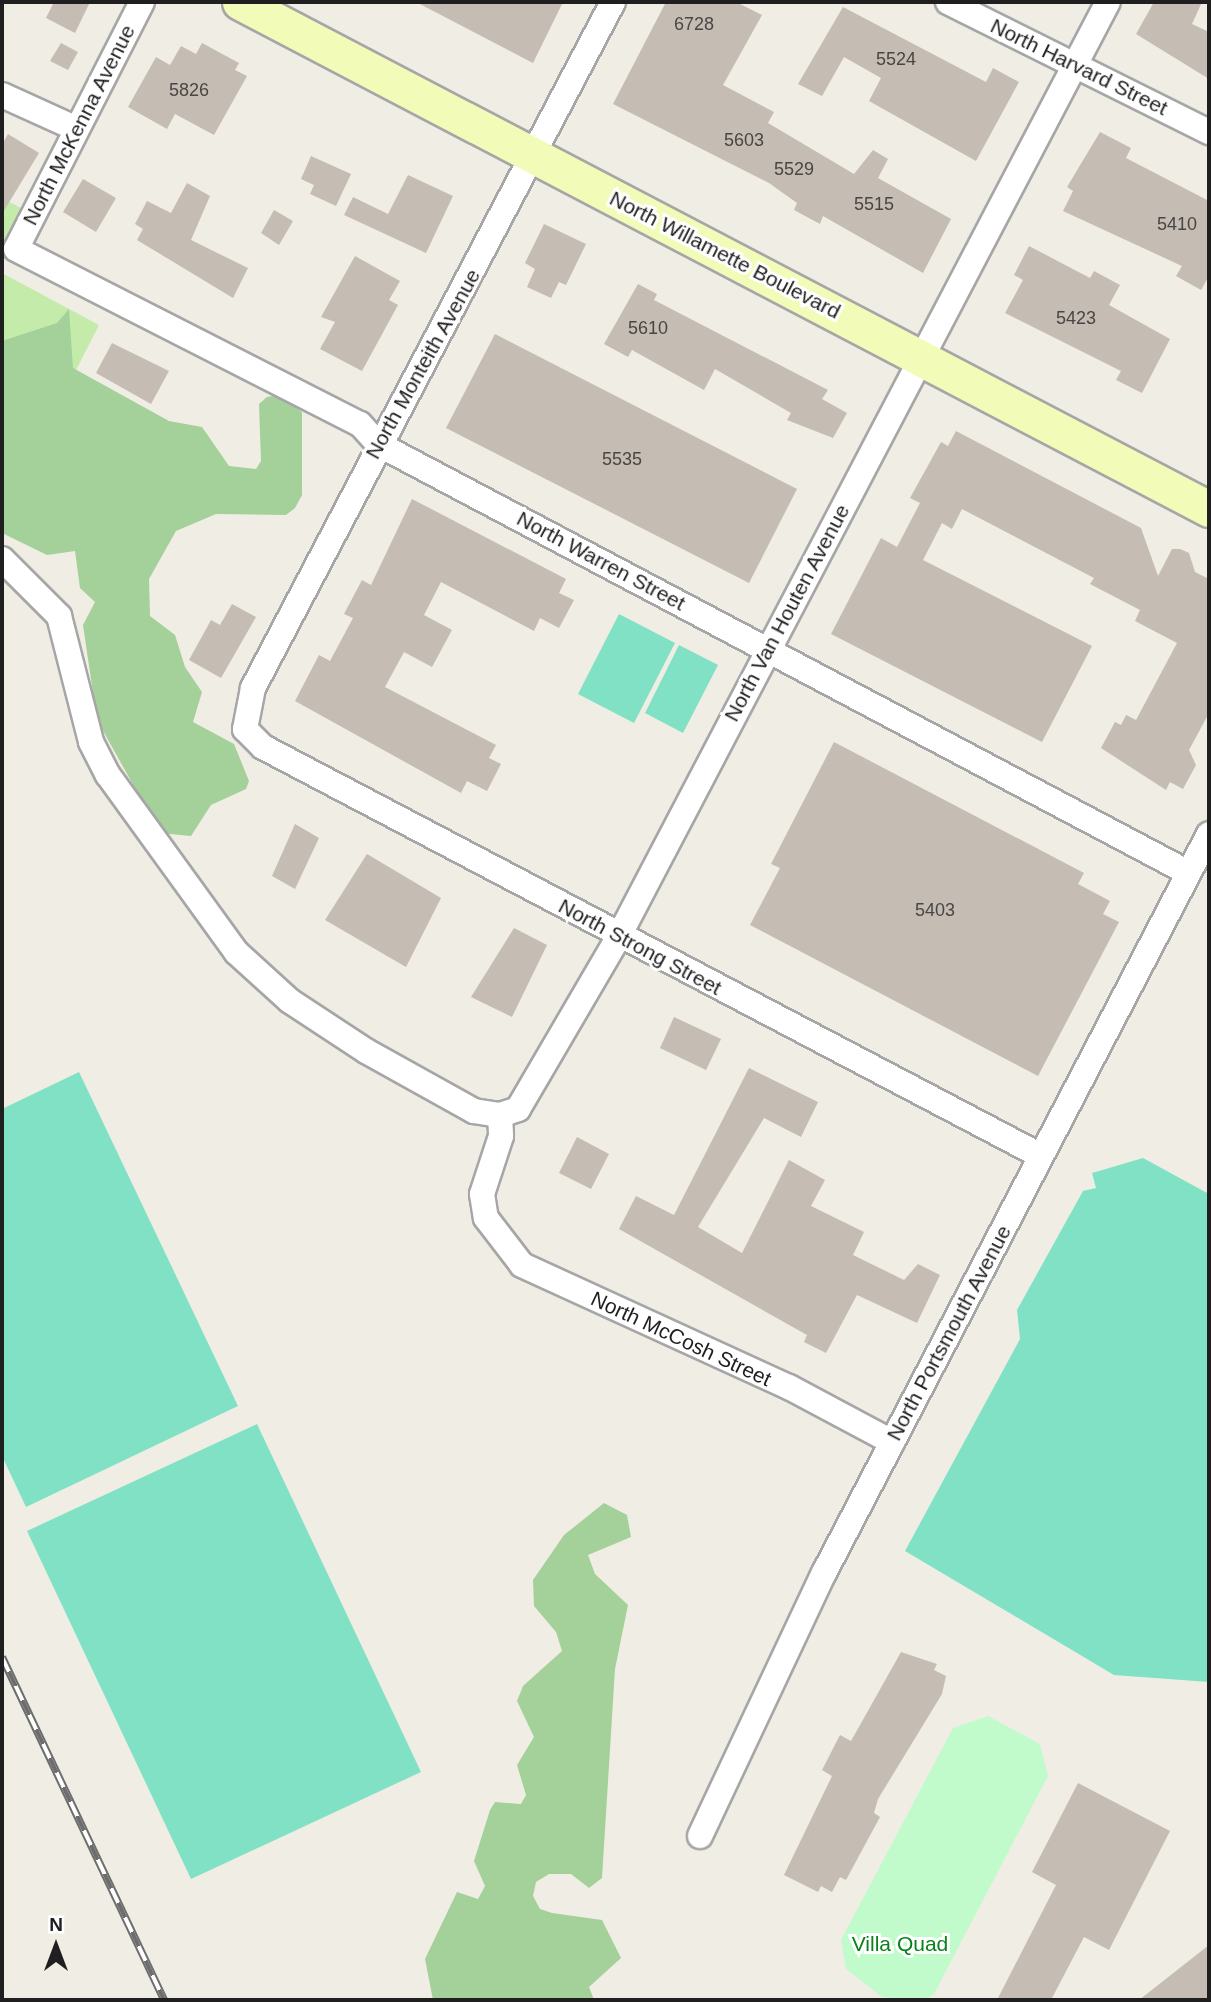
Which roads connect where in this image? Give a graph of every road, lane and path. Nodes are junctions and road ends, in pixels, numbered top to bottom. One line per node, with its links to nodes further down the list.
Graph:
1 (142, 2): 8 (street, North McKenna Avenue)
2 (240, 2): 10 (main road, North Willamette Boulevard)
3 (613, 2): 10 (street, North Monteith Avenue)
4 (948, 2): 6 (street, North Harvard Street)
5 (1108, 2): 6 (street, North Van Houten Avenue)
6 (1074, 65): 9 (street, North Harvard Street); 12 (street, North Van Houten Avenue)
7 (2, 95): 8 (street)
8 (77, 129): 11 (street, North McKenna Avenue)
9 (1209, 132)
10 (533, 155): 12 (main road, North Willamette Boulevard); 13 (street, North Monteith Avenue)
11 (16, 249): 13 (street, North Warren Street)
12 (921, 357): 14 (main road, North Willamette Boulevard); 16 (street, North Van Houten Avenue)
13 (378, 443): 16 (street, North Warren Street); 17 (street, North Monteith Avenue)
14 (1209, 509)
15 (2, 559): 21 (street)
16 (769, 649): 19 (street, North Warren Street); 20 (street, North Van Houten Avenue)
17 (245, 729): 20 (street, North Strong Street)
18 (1209, 834): 19 (street, North Portsmouth Avenue)
19 (1189, 873): 22 (street, North Portsmouth Avenue)
20 (619, 936): 21 (street, North Van Houten Avenue); 22 (street, North Strong Street)
21 (500, 1115): 23 (street, North McCosh Street)
22 (1041, 1156): 23 (street, North Portsmouth Avenue)
23 (892, 1442): 24 (street, North Portsmouth Avenue)
24 (700, 1836)

